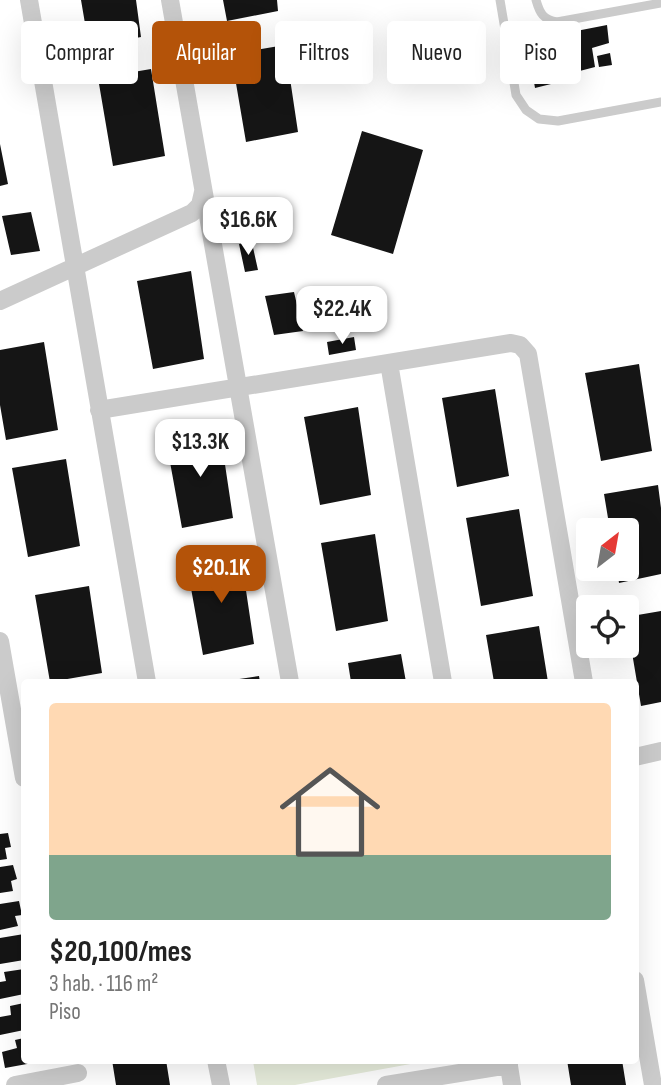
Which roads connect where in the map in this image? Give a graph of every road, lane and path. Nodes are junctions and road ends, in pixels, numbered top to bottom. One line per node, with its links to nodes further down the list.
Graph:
1 (29, 0): 10 (street)
2 (170, 0): 7 (street)
3 (500, 0): 6 (lane)
4 (536, 0): 5 (lane)
5 (661, 3)
6 (661, 103)
7 (203, 192): 8 (street); 9 (street)
8 (187, 215): 9 (street); 10 (street)
9 (210, 232): 13 (street)
10 (75, 267): 11 (street); 14 (street)
11 (0, 301)
12 (389, 363): 13 (street); 18 (street); 19 (street)
13 (237, 388): 14 (street); 17 (street)
14 (99, 410): 16 (street)
15 (0, 642): 22 (street)
16 (146, 679)
17 (289, 679)
18 (442, 679)
19 (583, 679)
20 (661, 751): 21 (street)
21 (639, 756)
22 (21, 761)
23 (639, 1003): 32 (street)
24 (217, 1064): 29 (street)
25 (503, 1064): 30 (street)
26 (509, 1064): 31 (street)
27 (78, 1073): 28 (street)
28 (16, 1085)
29 (221, 1085)
30 (386, 1085)
31 (512, 1085)
32 (653, 1085)

